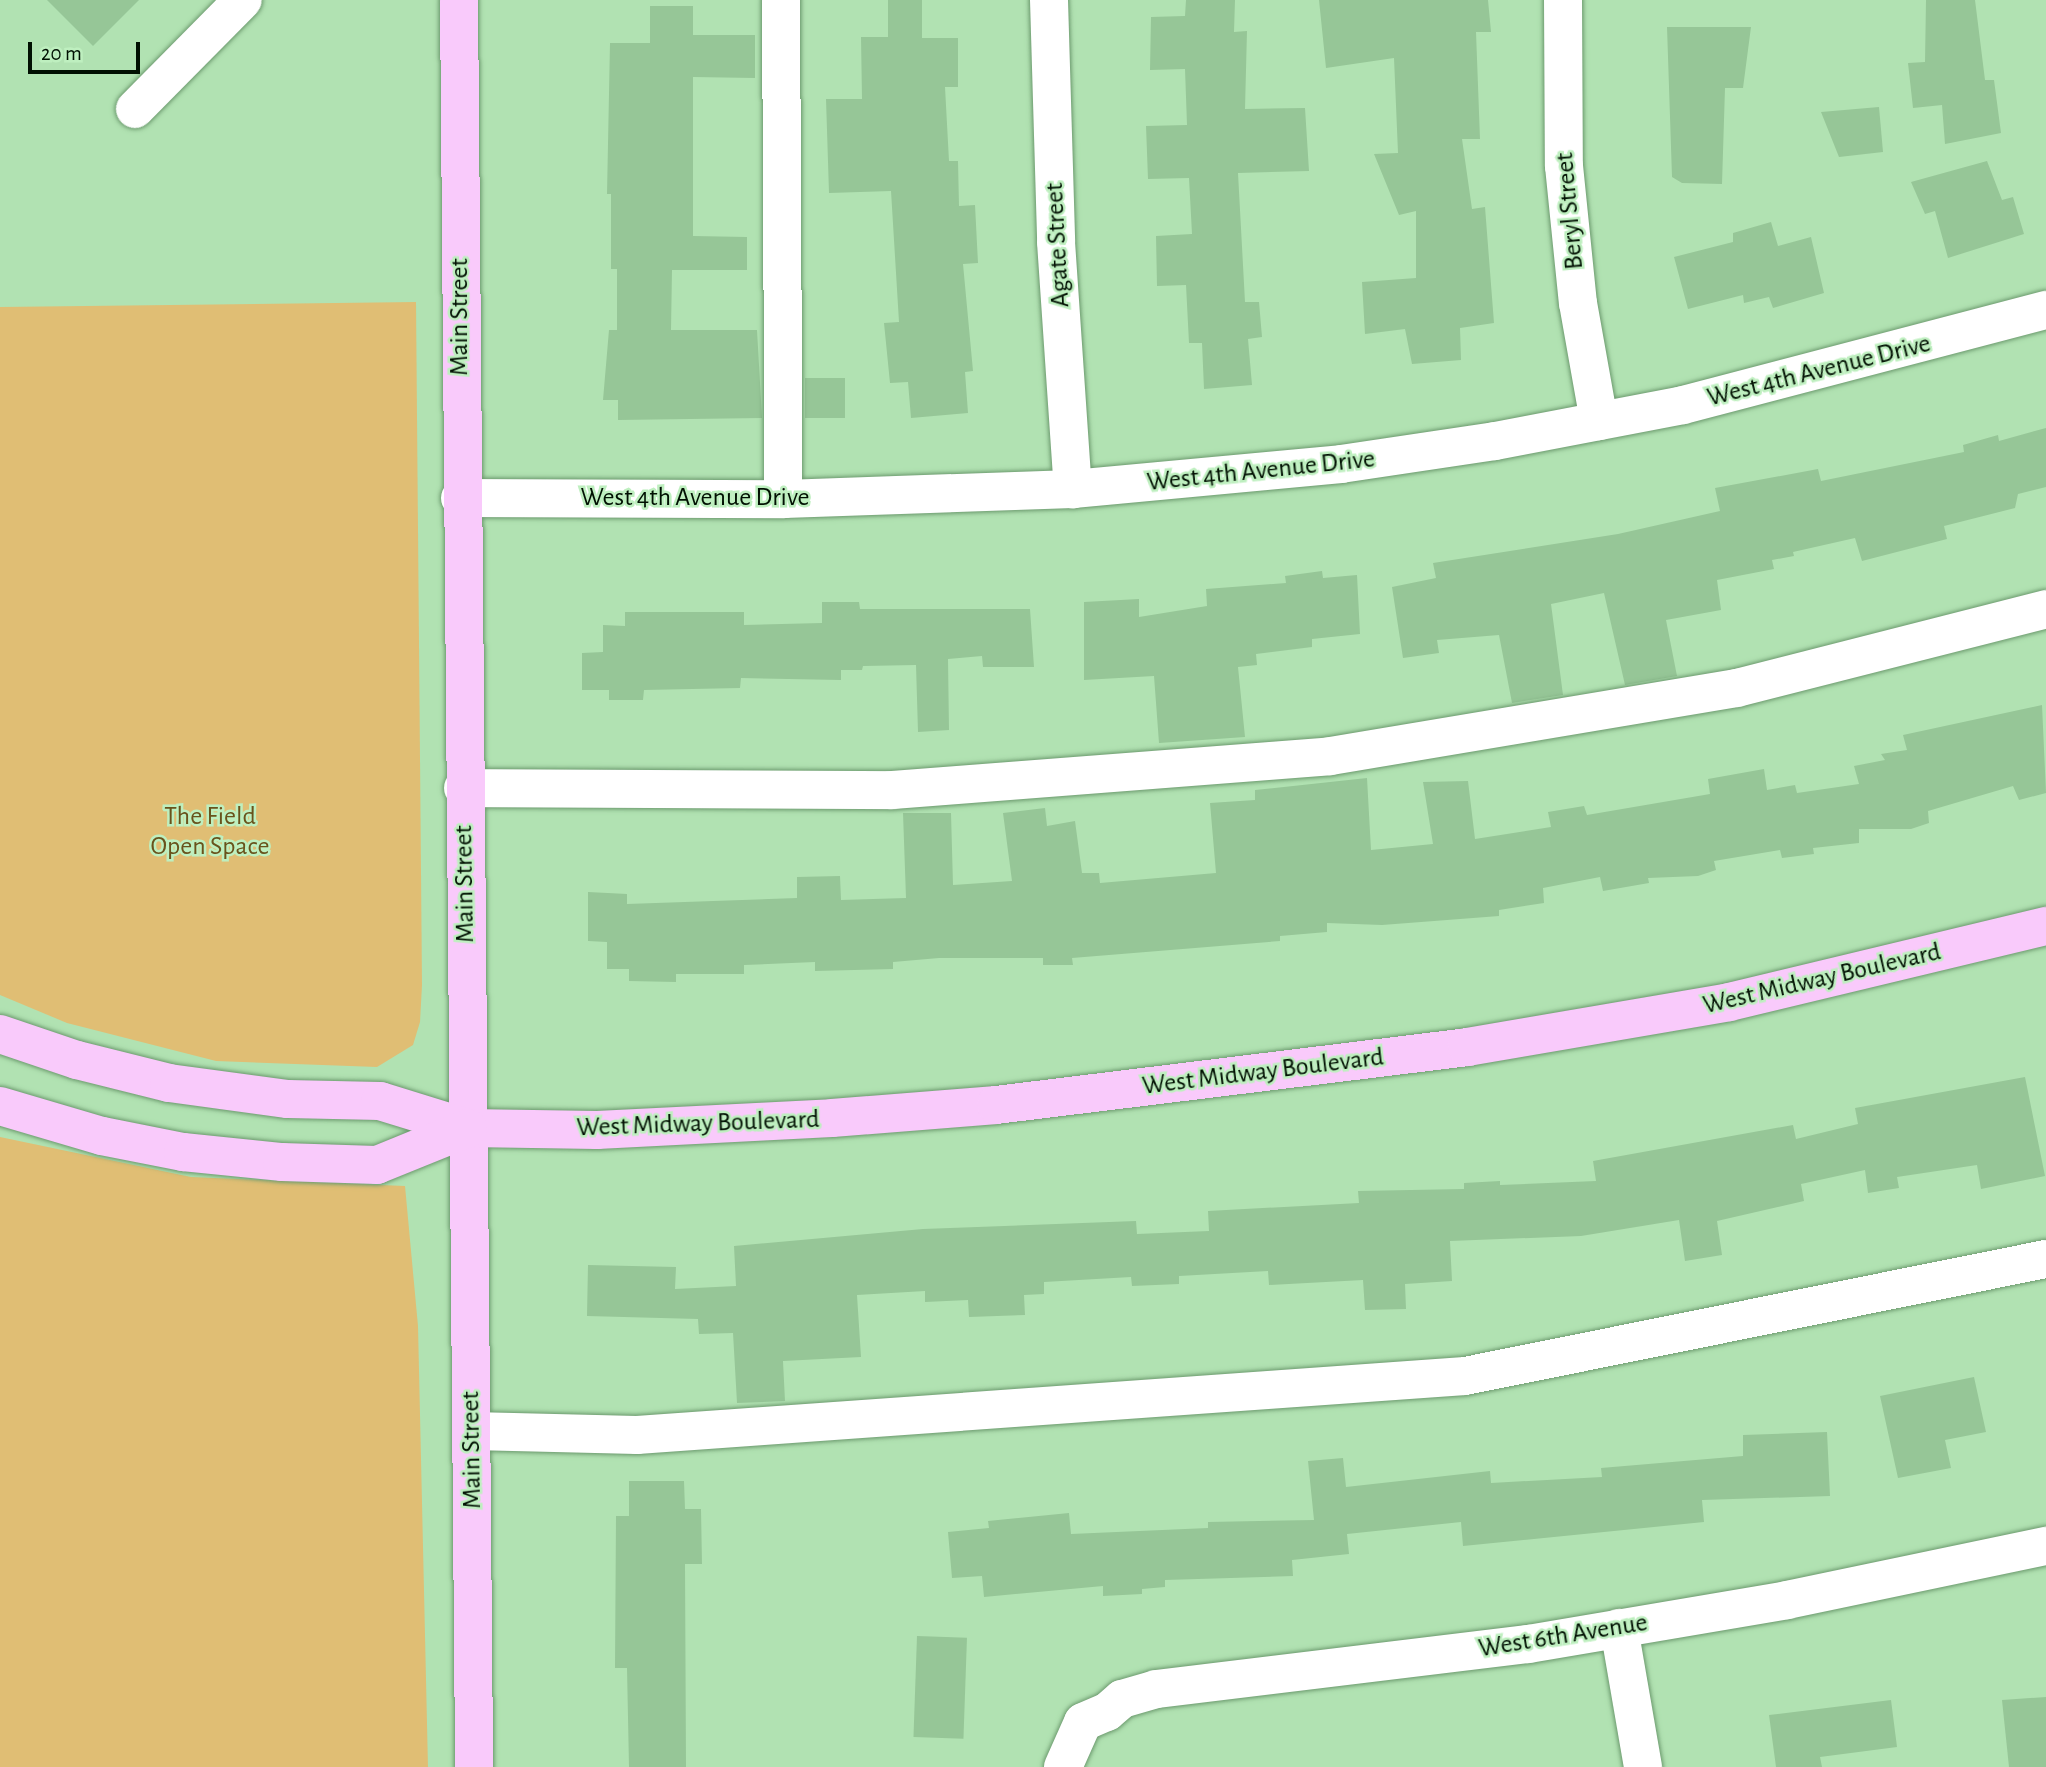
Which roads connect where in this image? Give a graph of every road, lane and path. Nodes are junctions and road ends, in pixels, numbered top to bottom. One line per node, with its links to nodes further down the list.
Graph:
1 (243, 0): 6 (street)
2 (459, 0): 10 (main road, Main Street)
3 (781, 0): 11 (street)
4 (1049, 0): 9 (street, Agate Street)
5 (1563, 0): 8 (street, Beryl Street)
6 (135, 109)
7 (2046, 310): 8 (street, West 4th Avenue Drive)
8 (1600, 421): 9 (street, West 4th Avenue Drive)
9 (1073, 489): 11 (street, West 4th Avenue Drive)
10 (460, 498): 11 (street, West 4th Avenue Drive); 13 (main road, Main Street)
11 (784, 499)
12 (2046, 609): 13 (street)
13 (463, 788): 17 (main road, Main Street)
14 (2046, 926): 17 (main road, West Midway Boulevard)
15 (0, 1034): 17 (main road)
16 (0, 1106): 17 (main road)
17 (468, 1128): 19 (main road, Main Street)
18 (2046, 1259): 19 (street)
19 (472, 1431): 22 (main road, Main Street)
20 (2046, 1546): 21 (street, West 6th Avenue)
21 (1619, 1628): 23 (street, West 6th Avenue); 24 (street)
22 (474, 1767)
23 (1063, 1767)
24 (1643, 1767)

